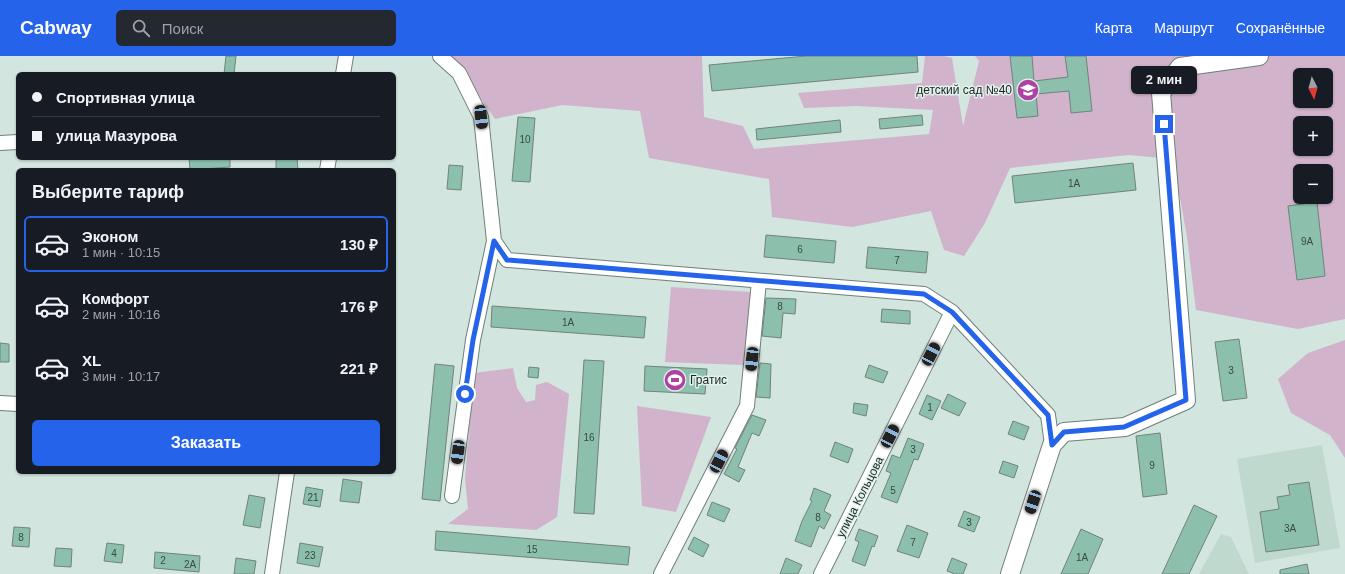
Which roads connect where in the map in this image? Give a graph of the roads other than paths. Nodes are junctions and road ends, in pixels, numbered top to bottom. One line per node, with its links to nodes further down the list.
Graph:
1 (346, 56): 4 (street)
2 (440, 56): 7 (street)
3 (1259, 56): 12 (street)
4 (343, 72)
5 (16, 142): 6 (street)
6 (0, 143)
7 (494, 241): 8 (street); 14 (street)
8 (760, 281): 9 (street); 16 (street)
9 (952, 312): 12 (street); 17 (street, улица Кольцова)
10 (0, 403): 11 (street)
11 (16, 404)
12 (1052, 445): 18 (street)
13 (287, 474): 15 (street)
14 (452, 496)
15 (272, 574)
16 (661, 574)
17 (821, 574)
18 (1010, 574)

